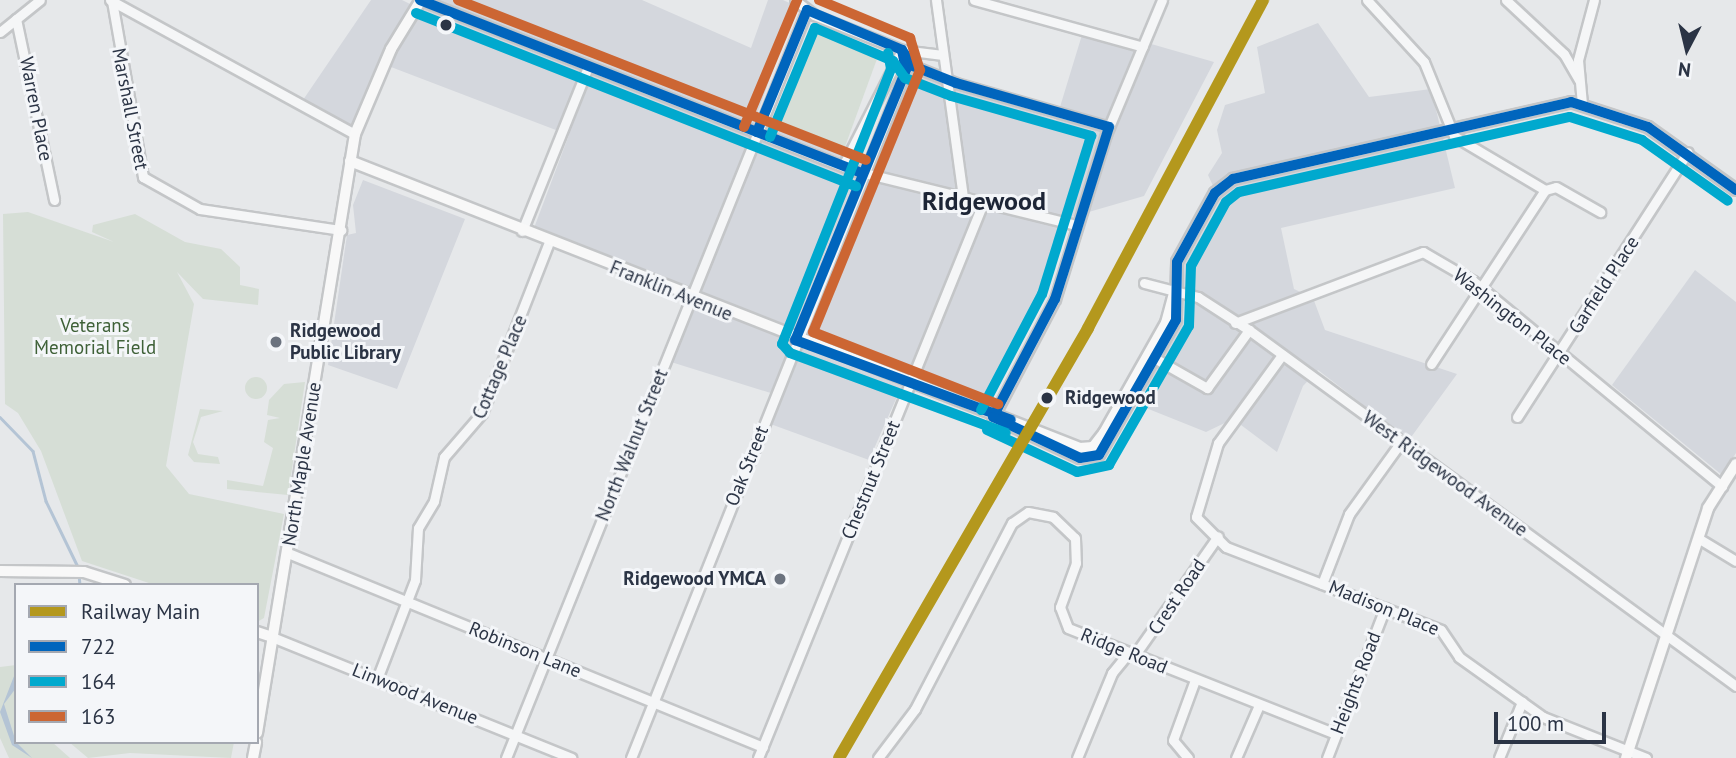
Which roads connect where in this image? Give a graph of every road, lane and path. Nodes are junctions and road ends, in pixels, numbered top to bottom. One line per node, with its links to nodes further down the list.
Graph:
1 (40, 0): 12 (street)
2 (420, 0): 17 (street); 24 (main road, North Maple Avenue)
3 (795, 0): 11 (street)
4 (936, 0): 16 (street)
5 (974, 0): 14 (street)
6 (1162, 0): 14 (street)
7 (1367, 0): 22 (street)
8 (1506, 0): 19 (street)
9 (1594, 0): 19 (street)
10 (111, 1): 24 (street); 36 (street, Marshall Street)
11 (807, 10): 15 (street); 23 (street, North Walnut Street)
12 (16, 19): 13 (street); 32 (street, Warren Place)
13 (0, 32)
14 (1143, 47): 21 (street)
15 (902, 50): 16 (street); 18 (street); 27 (street); 28 (street, Oak Street)
16 (943, 55): 18 (street)
17 (588, 67): 23 (street); 37 (street)
18 (947, 79): 21 (street); 31 (street)
19 (1579, 80): 20 (street)
20 (1581, 104): 22 (main road); 25 (main road)
21 (1109, 127): 35 (street)
22 (1448, 128): 29 (street); 40 (main road)
23 (757, 132): 27 (street); 42 (street, North Walnut Street)
24 (355, 134): 26 (main road, North Maple Avenue)
25 (1688, 152): 30 (main road); 46 (street, Garfield Place)
26 (350, 161): 36 (main road, North Maple Avenue); 37 (main road, Franklin Avenue)
27 (843, 166): 28 (street)
28 (861, 173): 31 (street); 45 (street, Oak Street)
29 (1545, 190): 34 (street); 41 (street)
30 (1736, 190)
31 (963, 198): 33 (street)
32 (54, 200)
33 (983, 203): 35 (street); 50 (street, Chestnut Street)
34 (1600, 212)
35 (1076, 225): 51 (street)
36 (341, 230): 58 (main road, North Maple Avenue)
37 (522, 231): 38 (main road, Franklin Avenue)
38 (549, 242): 42 (main road, Franklin Avenue); 63 (street, Cottage Place)
39 (1144, 283): 40 (street, West Ridgewood Avenue)
40 (1175, 289): 43 (street, West Ridgewood Avenue); 48 (main road); 51 (main road)
41 (1480, 289): 43 (street, Washington Place); 46 (street, Washington Place); 49 (street)
42 (688, 298): 45 (main road, Franklin Avenue); 69 (street, North Walnut Street)
43 (1235, 323): 44 (street, West Ridgewood Avenue)
44 (1249, 330): 47 (street, West Ridgewood Avenue); 48 (street)
45 (795, 340): 50 (main road, Franklin Avenue); 73 (street, Oak Street)
46 (1560, 353): 52 (street, Garfield Place); 55 (street, Washington Place)
47 (1282, 355): 53 (street, West Ridgewood Avenue); 56 (street, Madison Place)
48 (1156, 359): 51 (main road)
49 (1431, 364)
50 (911, 385): 51 (main road, Franklin Avenue); 79 (street, Chestnut Street)
51 (993, 417)
52 (1517, 417)
53 (1401, 442): 62 (street); 66 (street, West Ridgewood Avenue)
54 (1736, 464): 55 (main road)
55 (1722, 486): 57 (main road)
56 (1218, 536): 62 (street, Madison Place); 68 (street, Crest Road)
57 (1698, 538): 59 (street); 66 (main road)
58 (288, 553): 63 (street, Robinson Lane); 67 (main road, North Maple Avenue)
59 (1736, 561)
60 (0, 570): 61 (main road)
61 (119, 583)
62 (1322, 584): 64 (street, Madison Place)
63 (407, 602): 69 (street, Robinson Lane); 70 (street, Cottage Place)
64 (1385, 608): 74 (street, Madison Place); 77 (street, Heights Road)
65 (259, 633): 67 (main road, Linwood Avenue)
66 (1666, 636): 72 (street, West Ridgewood Avenue); 80 (main road)
67 (272, 637): 70 (street, Linwood Avenue); 76 (main road, North Maple Avenue)
68 (1131, 654): 71 (street, Ridge Road); 85 (street, Ridge Road); 86 (street, Crest Road)
69 (546, 659): 73 (street, Robinson Lane); 78 (street, North Walnut Street)
70 (377, 679): 78 (street, Linwood Avenue)
71 (1195, 680): 75 (street, Ridge Road); 87 (street)
72 (1736, 687)
73 (653, 702): 79 (street, Robinson Lane); 83 (street, Oak Street)
74 (1522, 702): 80 (street, Madison Place); 90 (street)
75 (1259, 705): 77 (street, Ridge Road); 88 (street)
76 (259, 720)
77 (1336, 734): 89 (street, Heights Road)
78 (515, 735): 81 (street, North Walnut Street); 82 (street, Linwood Avenue)
79 (763, 747): 84 (street, Chestnut Street)
80 (1628, 754): 91 (street, Madison Place)
81 (506, 758)
82 (571, 758)
83 (631, 758)
84 (758, 758)
85 (878, 758)
86 (1077, 758)
87 (1188, 758)
88 (1236, 758)
89 (1327, 758)
90 (1499, 758)
91 (1646, 758)

